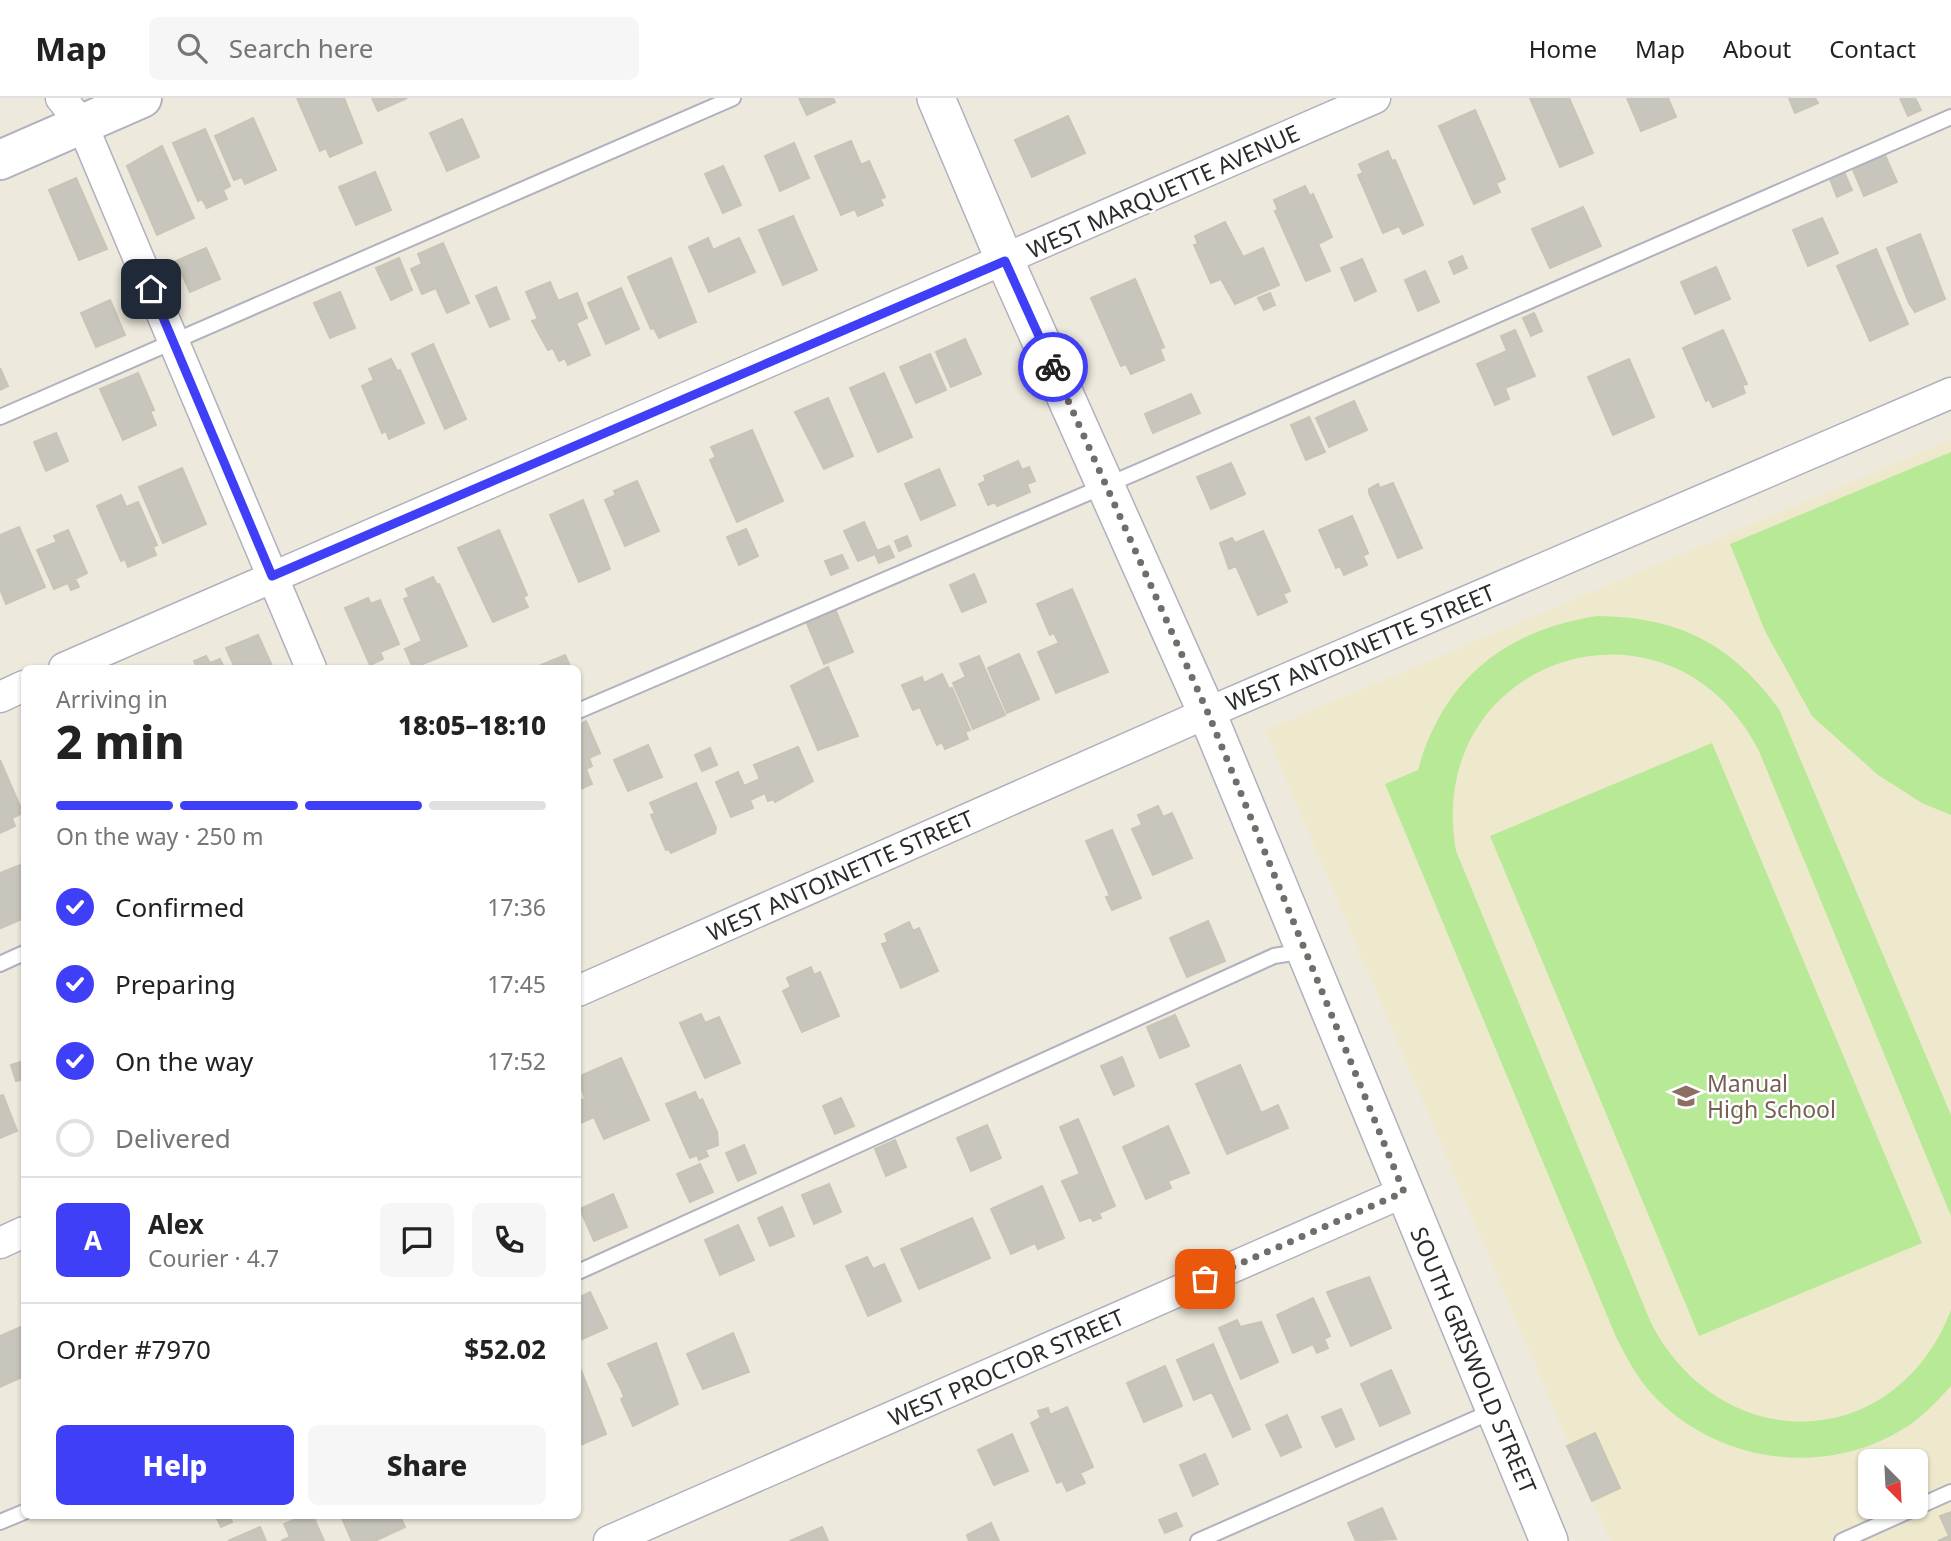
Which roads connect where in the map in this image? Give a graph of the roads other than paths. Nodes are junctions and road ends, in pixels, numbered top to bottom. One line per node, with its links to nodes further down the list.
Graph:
1 (142, 98): 5 (main road)
2 (733, 98): 9 (lane)
3 (936, 98): 8 (street, SOUTH GRISWOLD STREET)
4 (1375, 98): 8 (street, WEST MARQUETTE AVENUE)
5 (71, 111): 7 (main road); 9 (street)
6 (1951, 117): 12 (lane)
7 (0, 160)
8 (1005, 261): 12 (street, SOUTH GRISWOLD STREET); 13 (street, WEST MARQUETTE AVENUE)
9 (173, 341): 11 (lane); 13 (street)
10 (1951, 393): 19 (street, WEST ANTOINETTE STREET)
11 (0, 417)
12 (1106, 485): 18 (lane); 19 (street, SOUTH GRISWOLD STREET)
13 (272, 576): 14 (street, WEST MARQUETTE AVENUE); 15 (street)
14 (71, 665)
15 (310, 665)
16 (21, 687): 17 (street)
17 (0, 697)
18 (581, 710)
19 (1208, 713): 20 (street, SOUTH GRISWOLD STREET); 23 (street, WEST ANTOINETTE STREET)
20 (1305, 950): 24 (street, SOUTH GRISWOLD STREET); 27 (lane)
21 (21, 954): 22 (lane)
22 (0, 964)
23 (581, 989)
24 (1404, 1192): 28 (street, SOUTH GRISWOLD STREET); 32 (street, WEST PROCTOR STREET)
25 (21, 1233): 26 (street)
26 (0, 1243)
27 (581, 1271)
28 (1495, 1410): 33 (lane); 34 (street, SOUTH GRISWOLD STREET)
29 (1951, 1492): 35 (lane)
30 (21, 1513): 31 (lane)
31 (0, 1522)
32 (609, 1541)
33 (1198, 1541)
34 (1549, 1541)
35 (1842, 1541)

